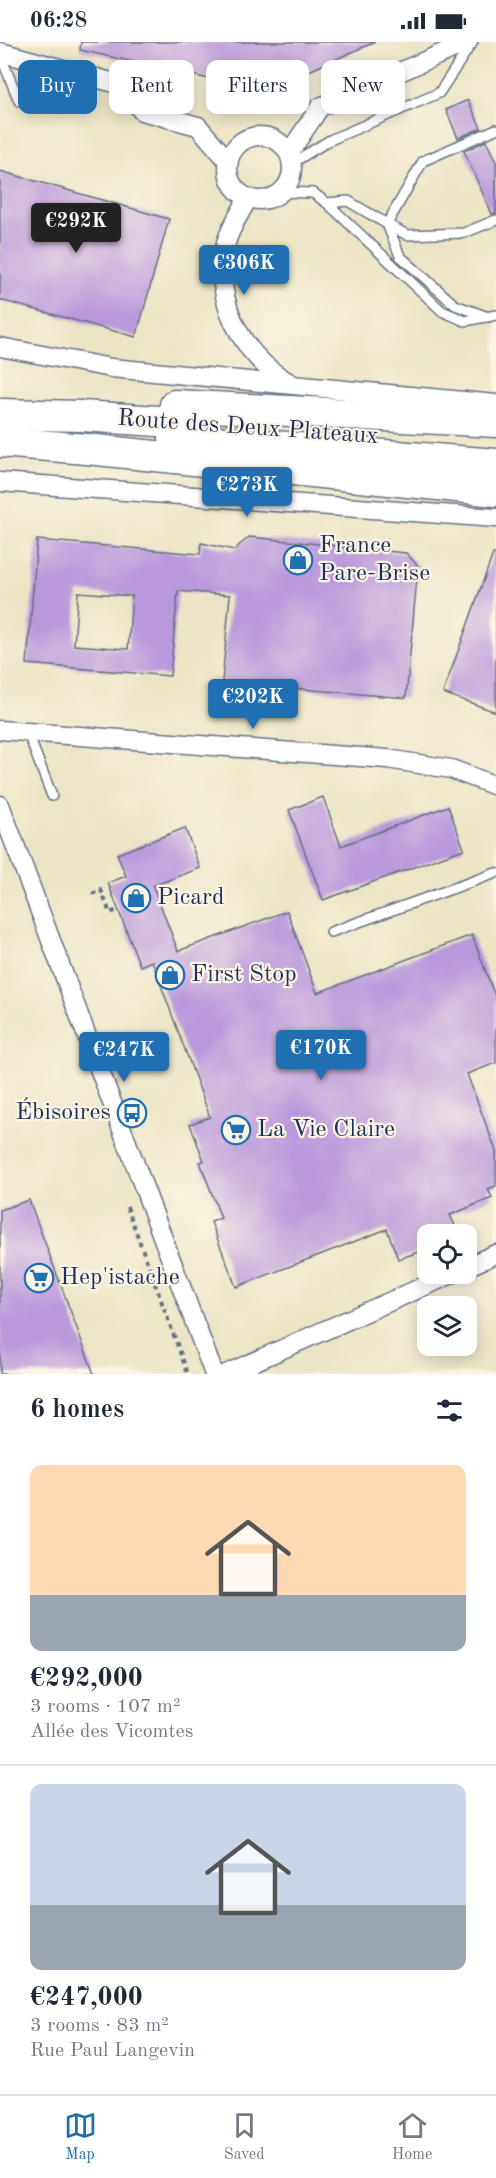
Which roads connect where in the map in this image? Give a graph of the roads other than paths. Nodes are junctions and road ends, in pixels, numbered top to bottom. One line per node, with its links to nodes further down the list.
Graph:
1 (470, 42): 7 (street); 7 (lane)
2 (0, 53): 3 (street); 5 (lane)
3 (31, 60)
4 (97, 77): 8 (street)
5 (18, 98)
6 (496, 129): 13 (lane)
7 (290, 158): 8 (street); 9 (street)
8 (228, 161): 10 (street)
9 (281, 192): 10 (street); 11 (lane)
10 (249, 198): 16 (street)
11 (327, 203): 13 (lane); 14 (lane)
12 (496, 220): 13 (lane)
13 (387, 224): 14 (lane)
14 (493, 316)
15 (0, 347): 16 (street)
16 (292, 384): 18 (street)
17 (0, 400): 20 (main road)
18 (496, 404)
19 (0, 414): 23 (main road, Route des Deux Plateaux)
20 (496, 422)
21 (0, 429): 24 (main road, Route des Deux Plateaux)
22 (0, 442): 26 (main road)
23 (496, 446)
24 (496, 464)
25 (0, 482): 27 (street)
26 (496, 491)
27 (496, 518)
28 (0, 729): 29 (street)
29 (27, 730): 30 (street); 31 (lane)
30 (496, 786)
31 (52, 796)
32 (0, 805): 38 (street)
33 (496, 873): 34 (lane)
34 (331, 932)
35 (496, 1254): 36 (street)
36 (477, 1262)
37 (429, 1284): 39 (street)
38 (214, 1374)
39 (226, 1374)

